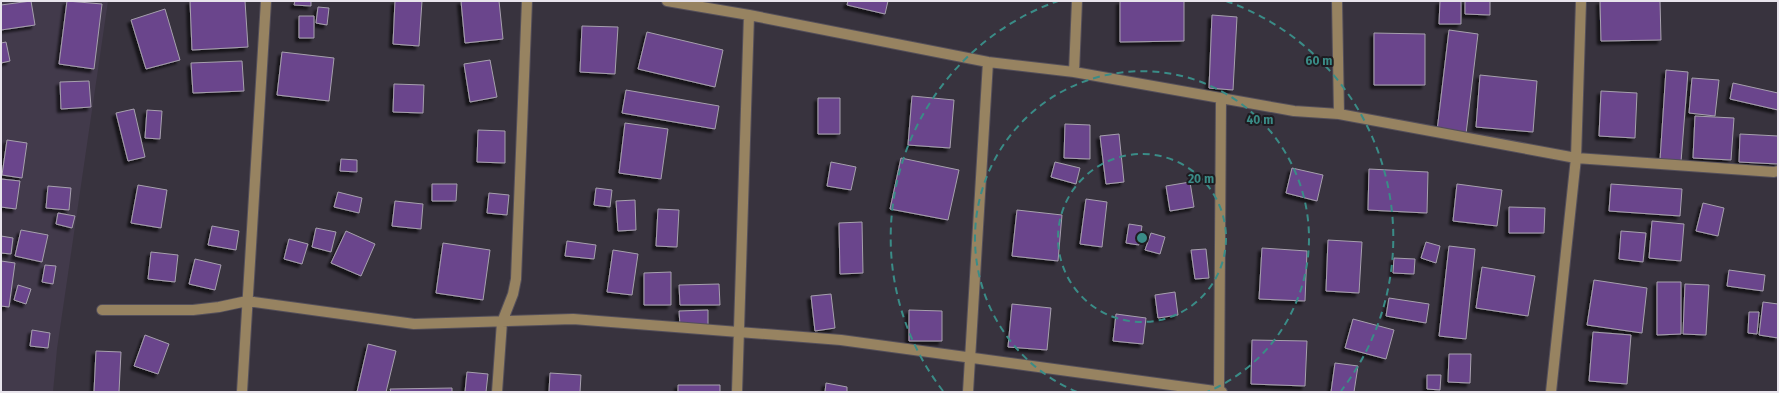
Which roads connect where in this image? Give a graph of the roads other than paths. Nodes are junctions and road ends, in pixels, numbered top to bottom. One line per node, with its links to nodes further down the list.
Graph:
1 (266, 1): 14 (street)
2 (527, 1): 16 (street)
3 (667, 1): 7 (street)
4 (1077, 1): 9 (street)
5 (1337, 1): 11 (street)
6 (1581, 1): 12 (street)
7 (749, 15): 8 (street); 17 (street)
8 (988, 62): 9 (street); 18 (street)
9 (1074, 72): 10 (street)
10 (1221, 98): 11 (street); 23 (street)
11 (1339, 114): 12 (street)
12 (1576, 158): 13 (street); 24 (street)
13 (1778, 171)
14 (247, 301): 15 (street); 16 (street); 19 (street)
15 (102, 310)
16 (502, 322): 17 (street); 20 (street)
17 (738, 333): 18 (street); 21 (street)
18 (970, 358): 22 (street); 23 (street)
19 (242, 392)
20 (497, 392)
21 (737, 392)
22 (968, 392)
23 (1220, 392)
24 (1551, 392)

